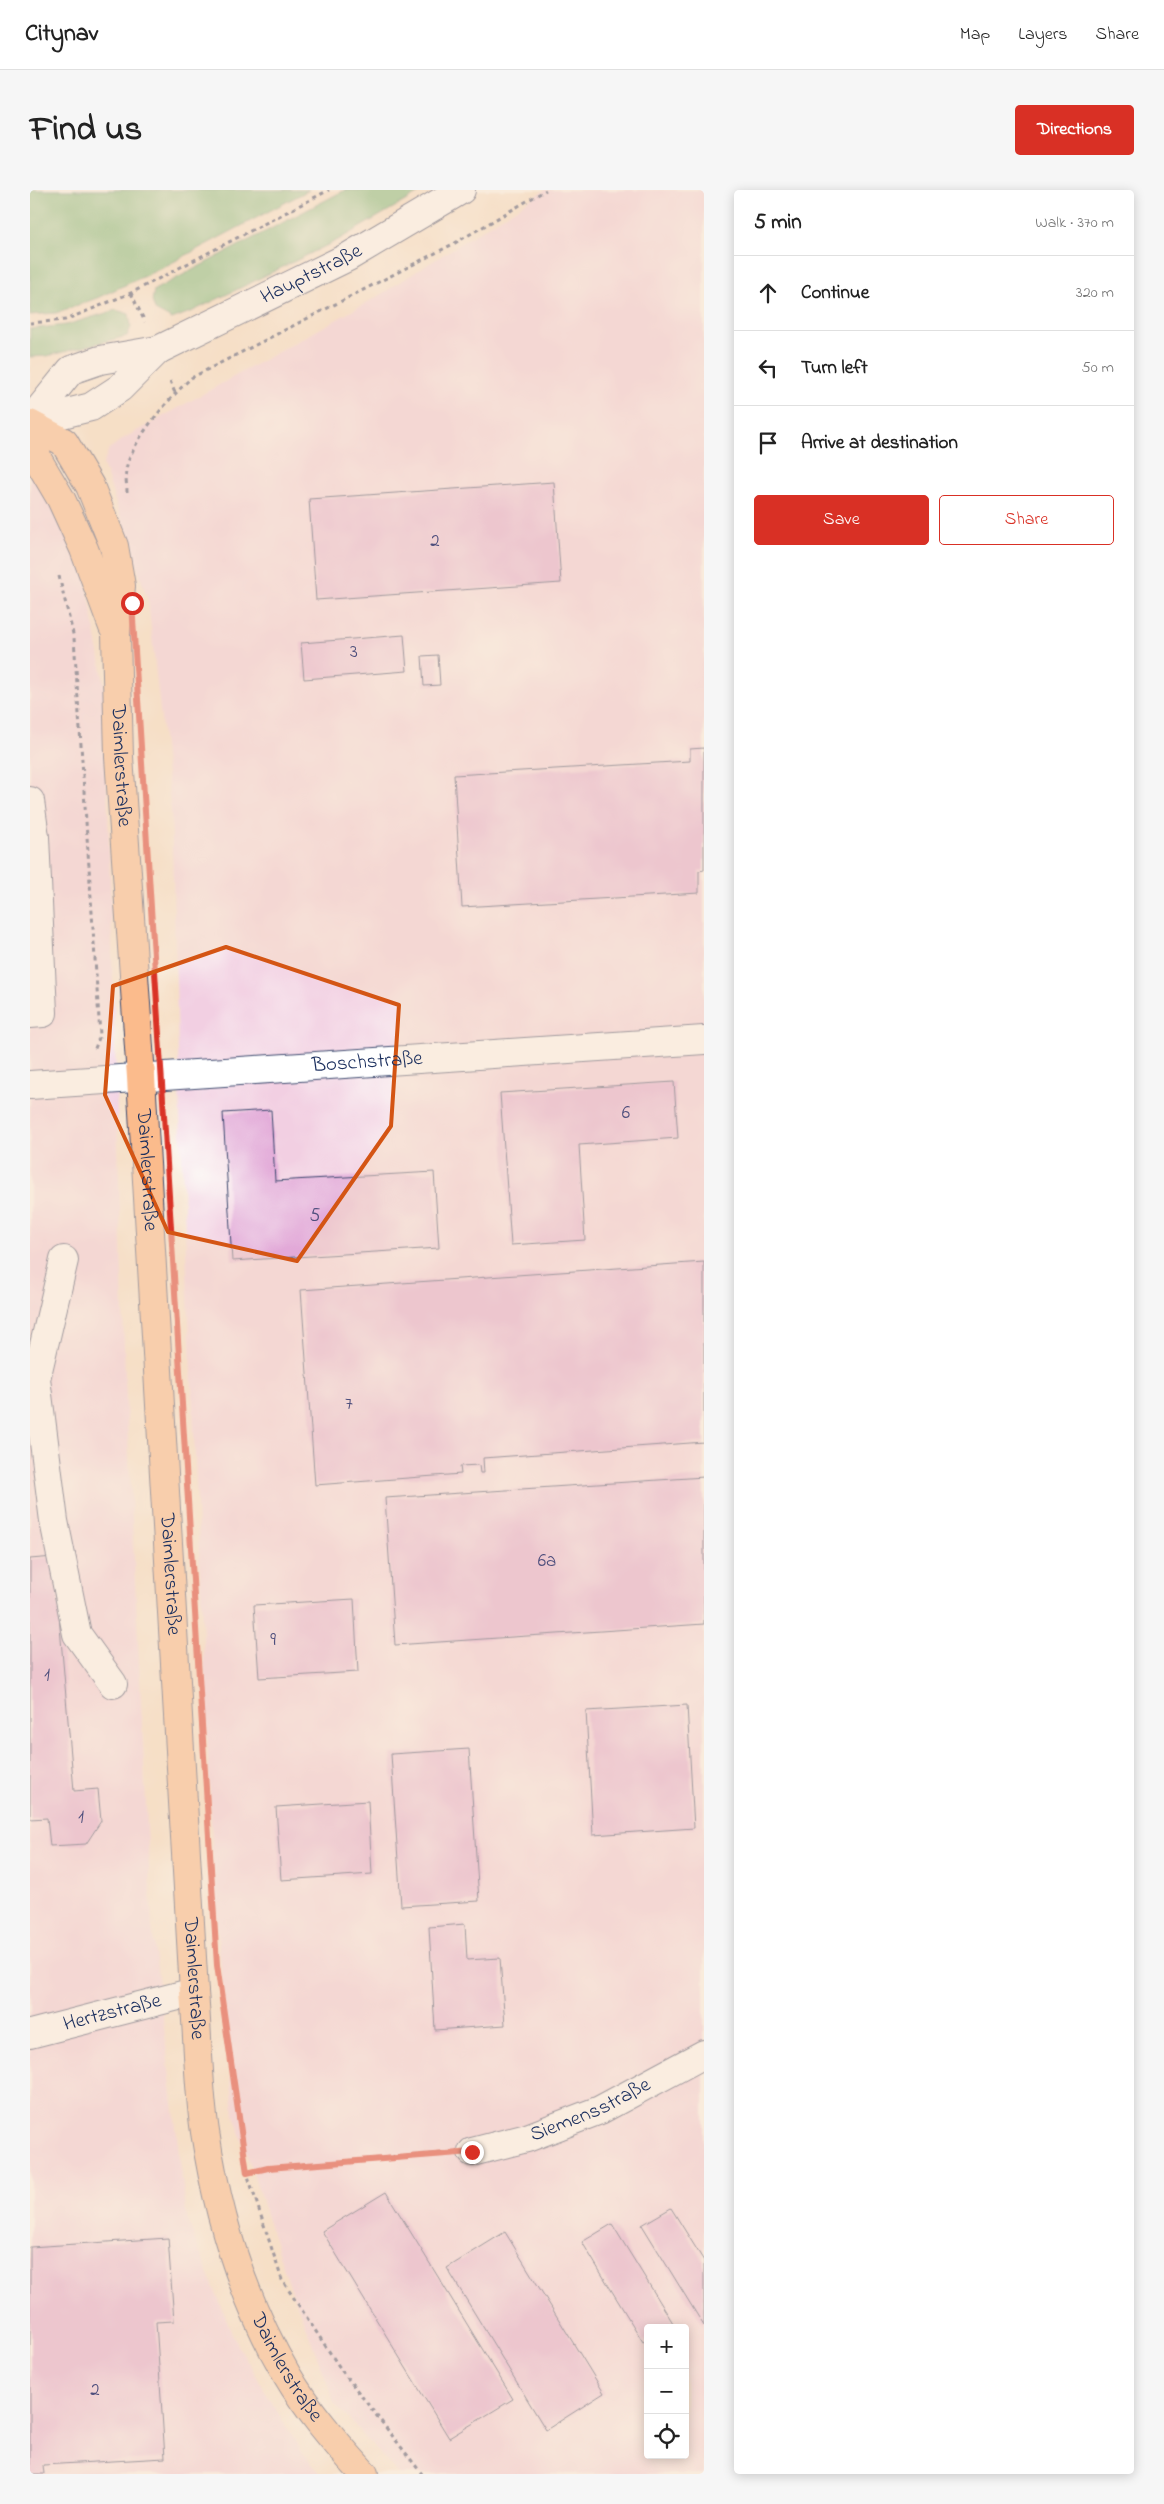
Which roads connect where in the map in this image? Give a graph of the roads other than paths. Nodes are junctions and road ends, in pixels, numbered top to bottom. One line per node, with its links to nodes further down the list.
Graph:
1 (461, 190): 2 (street, Hauptstraße)
2 (158, 350): 3 (street, Hauptstraße); 3 (street, Hauptstraße)
3 (30, 422): 5 (main road, Daimlerstraße)
4 (30, 429): 5 (main road, Daimlerstraße)
5 (116, 634): 9 (main road, Daimlerstraße)
6 (30, 801): 7 (street)
7 (30, 1014)
8 (704, 1040): 9 (street, Boschstraße)
9 (141, 1077): 10 (street, Boschstraße); 13 (main road, Daimlerstraße)
10 (30, 1085)
11 (64, 1260): 12 (street)
12 (113, 1684)
13 (194, 1992): 14 (street, Hertzstraße); 17 (main road, Daimlerstraße)
14 (30, 2034)
15 (704, 2054): 16 (street, Siemensstraße)
16 (472, 2152)
17 (364, 2474)

